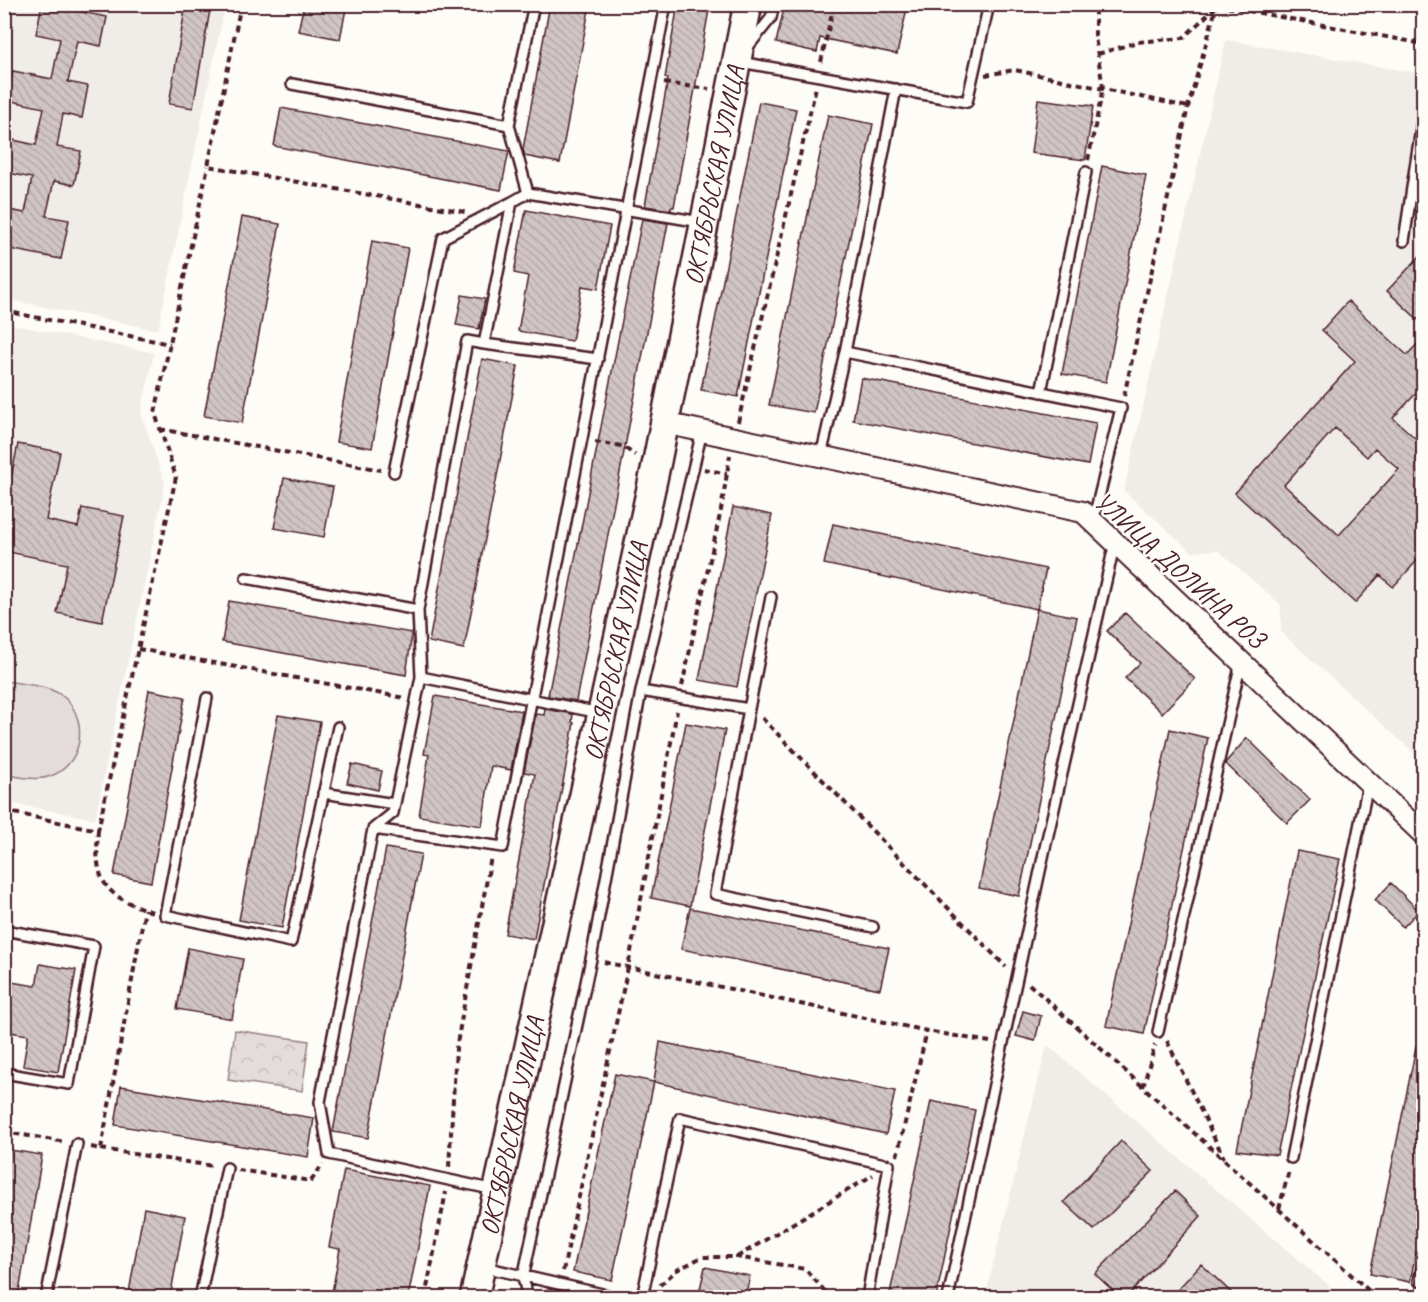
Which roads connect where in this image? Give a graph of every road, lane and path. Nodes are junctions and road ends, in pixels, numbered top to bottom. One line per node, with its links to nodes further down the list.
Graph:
1 (241, 4): 21 (path)
2 (534, 4): 20 (lane)
3 (666, 4): 25 (lane)
4 (748, 4): 12 (main road, ОКТЯБРЬСКАЯ УЛИЦА)
5 (774, 4): 12 (lane)
6 (834, 4): 13 (path)
7 (989, 4): 14 (lane)
8 (1095, 4): 11 (path)
9 (1217, 5): 10 (path); 11 (path); 18 (path)
10 (1424, 44)
11 (1098, 54): 16 (path)
12 (737, 61): 13 (lane); 27 (main road, ОКТЯБРЬСКАЯ УЛИЦА)
13 (818, 76): 17 (lane); 39 (path)
14 (973, 78): 16 (path); 17 (lane)
15 (292, 84): 20 (lane)
16 (1103, 88): 18 (path); 22 (path)
17 (896, 89): 32 (lane)
18 (1188, 107): 35 (path)
19 (1424, 108): 28 (lane)
20 (509, 125): 23 (lane)
21 (208, 166): 26 (path); 30 (path)
22 (1086, 172): 34 (lane)
23 (528, 193): 24 (lane); 25 (lane)
24 (512, 202): 26 (lane); 31 (lane)
25 (627, 210): 27 (lane); 33 (lane)
26 (486, 216): 41 (lane)
27 (704, 223): 36 (main road, ОКТЯБРЬСКАЯ УЛИЦА)
28 (1404, 241)
29 (4, 311): 30 (path)
30 (170, 344): 37 (path)
31 (484, 344): 33 (lane); 46 (lane)
32 (845, 352): 34 (lane); 40 (lane)
33 (598, 359): 54 (lane)
34 (1041, 392): 35 (lane)
35 (1121, 408): 42 (lane)
36 (664, 423): 38 (street, УЛИЦА ДОЛИНА РОЗ); 56 (main road, ОКТЯБРЬСКАЯ УЛИЦА)
37 (160, 429): 41 (path); 47 (path)
38 (702, 431): 39 (street, УЛИЦА ДОЛИНА РОЗ); 50 (lane)
39 (733, 438): 40 (street, УЛИЦА ДОЛИНА РОЗ); 52 (path)
40 (821, 456): 42 (street, УЛИЦА ДОЛИНА РОЗ)
41 (394, 472)
42 (1093, 521): 43 (street, УЛИЦА ДОЛИНА РОЗ)
43 (1115, 542): 48 (street, УЛИЦА ДОЛИНА РОЗ); 71 (lane)
44 (246, 578): 46 (lane)
45 (771, 597): 55 (lane)
46 (418, 610): 49 (lane)
47 (138, 649): 53 (path); 63 (path)
48 (1241, 661): 58 (street, УЛИЦА ДОЛИНА РОЗ); 72 (lane)
49 (421, 678): 53 (lane); 54 (lane)
50 (641, 691): 52 (lane); 69 (lane)
51 (207, 698): 66 (lane)
52 (679, 698): 55 (lane); 70 (path)
53 (416, 700): 60 (lane)
54 (532, 700): 56 (lane); 62 (lane)
55 (748, 709): 67 (lane); 71 (path)
56 (601, 714): 82 (main road, ОКТЯБРЬСКАЯ УЛИЦА)
57 (338, 727): 59 (lane)
58 (1369, 783): 64 (street, УЛИЦА ДОЛИНА РОЗ); 78 (lane)
59 (323, 793): 60 (lane); 66 (lane)
60 (394, 804): 62 (lane)
61 (4, 811): 63 (path)
62 (373, 829): 81 (lane)
63 (98, 830): 65 (path)
64 (1424, 835)
65 (145, 909): 66 (path); 77 (path)
66 (165, 915)
67 (873, 927)
68 (4, 930): 74 (lane)
69 (591, 959): 70 (path); 86 (lane)
70 (628, 967): 73 (path); 88 (path)
71 (1017, 978): 73 (lane); 75 (path)
72 (1158, 1032): 75 (path); 79 (path)
73 (1003, 1045): 99 (lane)
74 (4, 1072)
75 (1143, 1087): 79 (path)
76 (4, 1132): 77 (path)
77 (77, 1144): 90 (lane)
78 (1291, 1158): 83 (path)
79 (1225, 1161): 83 (path)
80 (227, 1168): 91 (lane)
81 (448, 1182): 82 (lane); 92 (path)
82 (498, 1190): 85 (main road, ОКТЯБРЬСКАЯ УЛИЦА)
83 (1279, 1209): 100 (path)
84 (1424, 1261): 87 (lane)
85 (481, 1266): 86 (lane); 93 (main road, ОКТЯБРЬСКАЯ УЛИЦА)
86 (523, 1278): 88 (lane); 94 (lane)
87 (1419, 1281)
88 (560, 1285): 95 (lane)
89 (654, 1291): 97 (path)
90 (46, 1298)
91 (200, 1298)
92 (425, 1298)
93 (474, 1298)
94 (528, 1298)
95 (620, 1298)
96 (642, 1298): 98 (lane)
97 (831, 1298)
98 (867, 1298)
99 (948, 1298)
100 (1377, 1298)

